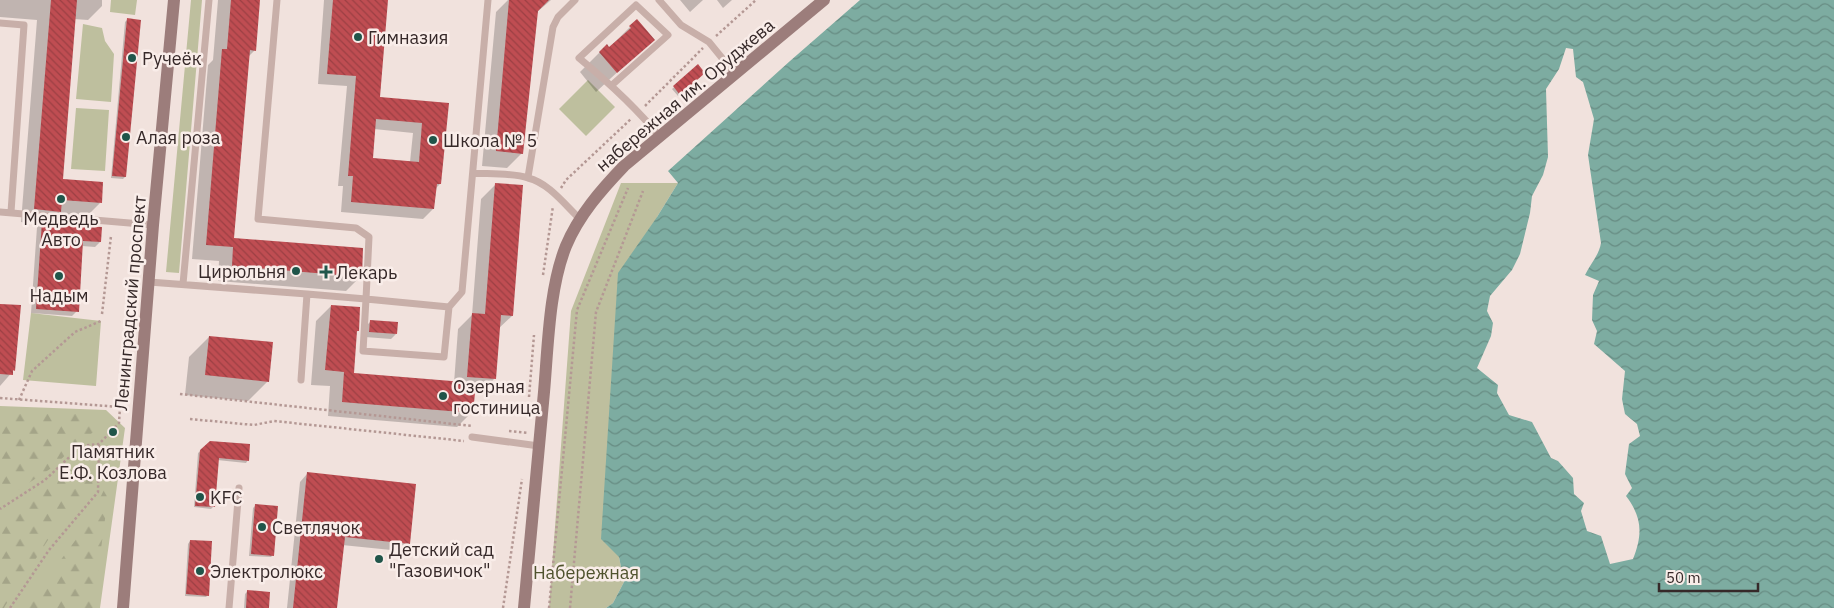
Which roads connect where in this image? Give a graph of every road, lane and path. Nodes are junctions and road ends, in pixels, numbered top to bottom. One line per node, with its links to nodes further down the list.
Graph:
1 (174, 0): 23 (street, Ленинградский проспект)
2 (209, 0): 27 (lane)
3 (277, 0): 29 (lane)
4 (488, 0): 15 (lane)
5 (576, 0): 16 (lane)
6 (659, 0): 10 (lane)
7 (756, 0): 10 (path)
8 (824, 0): 11 (street, набережная им. Оруджева)
9 (0, 23): 21 (lane)
10 (709, 42): 11 (lane); 13 (path)
11 (736, 74): 14 (street, набережная им. Оруджева)
12 (612, 86): 12 (lane); 13 (lane)
13 (639, 112): 14 (lane); 19 (path)
14 (659, 136): 22 (street, набережная им. Оруджева)
15 (474, 173): 16 (lane); 30 (lane)
16 (528, 177): 19 (lane)
17 (628, 188): 53 (path)
18 (643, 191): 54 (path)
19 (557, 196): 22 (lane); 25 (path)
20 (0, 212): 21 (lane)
21 (11, 212): 23 (lane)
22 (580, 219): 44 (street, набережная им. Оруджева)
23 (153, 225): 26 (street, Ленинградский проспект)
24 (111, 236): 31 (path)
25 (543, 276)
26 (149, 282): 27 (lane); 49 (street, Ленинградский проспект)
27 (183, 284): 28 (lane)
28 (308, 294): 29 (lane); 34 (lane)
29 (366, 299): 30 (lane); 30 (lane)
30 (448, 307)
31 (102, 314)
32 (101, 320): 37 (path)
33 (534, 334): 38 (path)
34 (301, 380)
35 (180, 394): 40 (path)
36 (0, 398): 37 (path)
37 (19, 400): 43 (path)
38 (529, 403)
39 (190, 419): 42 (path)
40 (478, 427)
41 (508, 430): 44 (path)
42 (469, 439): 44 (lane)
43 (99, 444): 47 (path); 48 (path)
44 (533, 446): 52 (street, набережная им. Оруджева)
45 (523, 474): 51 (path)
46 (238, 488): 50 (lane)
47 (0, 509)
48 (10, 608)
49 (123, 608)
50 (229, 608)
51 (503, 608)
52 (524, 608)
53 (549, 608)
54 (570, 608)

